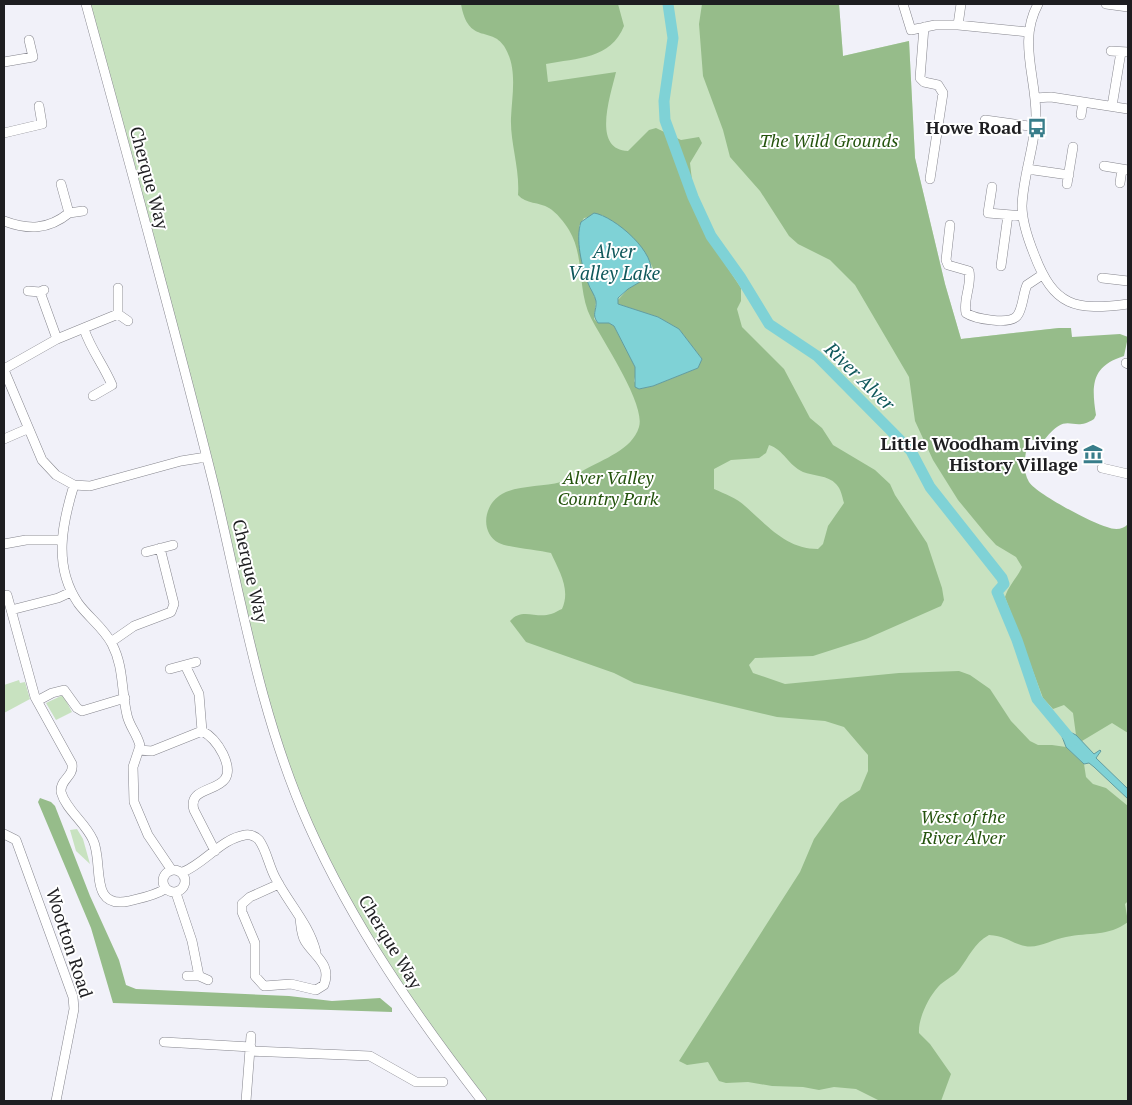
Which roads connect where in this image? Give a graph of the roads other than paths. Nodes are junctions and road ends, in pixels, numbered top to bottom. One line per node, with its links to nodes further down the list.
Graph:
1 (86, 4): 54 (street, Cherque Way)
2 (903, 4): 8 (street)
3 (961, 4): 7 (street)
4 (1038, 4): 9 (street)
5 (1109, 4): 6 (street)
6 (1128, 7)
7 (958, 25): 8 (street); 9 (street)
8 (924, 27): 29 (street)
9 (1028, 32): 14 (street)
10 (29, 40): 13 (street)
11 (1110, 50): 12 (street)
12 (1125, 52): 17 (street)
13 (4, 62)
14 (1035, 98): 15 (street); 23 (street)
15 (1083, 102): 17 (street); 19 (street)
16 (39, 106): 21 (street)
17 (1112, 106): 18 (street)
18 (1128, 109)
19 (1081, 115)
20 (985, 120): 23 (street)
21 (42, 124): 22 (street); 24 (street)
22 (52, 126)
23 (1036, 127): 27 (street)
24 (4, 133)
25 (1073, 147): 27 (street)
26 (1104, 166): 28 (street)
27 (1027, 168): 36 (street)
28 (1125, 170): 30 (street)
29 (930, 179)
30 (1120, 183)
31 (61, 184): 34 (street)
32 (992, 187): 35 (street)
33 (83, 211): 34 (street)
34 (69, 213): 37 (street)
35 (1008, 215): 36 (street); 39 (street)
36 (1023, 216): 40 (street)
37 (4, 221)
38 (950, 225): 40 (street)
39 (1001, 266)
40 (1042, 275): 45 (street)
41 (1102, 278): 42 (street)
42 (1128, 282)
43 (118, 288): 46 (street)
44 (28, 291): 49 (street)
45 (1128, 304)
46 (118, 314): 47 (street); 48 (street)
47 (128, 320)
48 (84, 329): 49 (street); 51 (street)
49 (57, 339): 50 (street)
50 (4, 370): 52 (street)
51 (93, 396)
52 (27, 429): 53 (street); 57 (street)
53 (4, 439)
54 (205, 454): 57 (street); 92 (street, Cherque Way)
55 (1102, 468): 56 (street)
56 (1128, 474)
57 (74, 485): 58 (street)
58 (61, 540): 59 (street); 63 (street)
59 (4, 544)
60 (173, 545): 61 (street)
61 (160, 548): 62 (street); 66 (street)
62 (146, 552)
63 (71, 592): 65 (street); 68 (street)
64 (7, 596): 65 (street)
65 (11, 610): 73 (street)
66 (171, 612): 67 (street); 68 (street)
67 (179, 618)
68 (112, 642): 72 (street)
69 (196, 662): 70 (street)
70 (185, 665): 71 (street); 74 (street)
71 (170, 669)
72 (125, 698): 73 (street); 75 (street)
73 (37, 701): 81 (street)
74 (202, 732): 75 (street); 77 (street)
75 (139, 750): 78 (street)
76 (4, 834): 90 (street, Wootton Road)
77 (215, 851): 79 (street); 80 (street)
78 (171, 869): 79 (street); 81 (street)
79 (183, 872): 82 (street)
80 (279, 884): 80 (street)
81 (165, 889): 82 (street)
82 (176, 892): 84 (street)
83 (187, 976): 84 (street)
84 (199, 976): 85 (street)
85 (208, 980)
86 (251, 1036): 88 (street)
87 (164, 1042): 88 (street)
88 (251, 1049): 89 (street); 91 (street)
89 (443, 1082)
90 (56, 1101)
91 (246, 1101)
92 (482, 1101)

